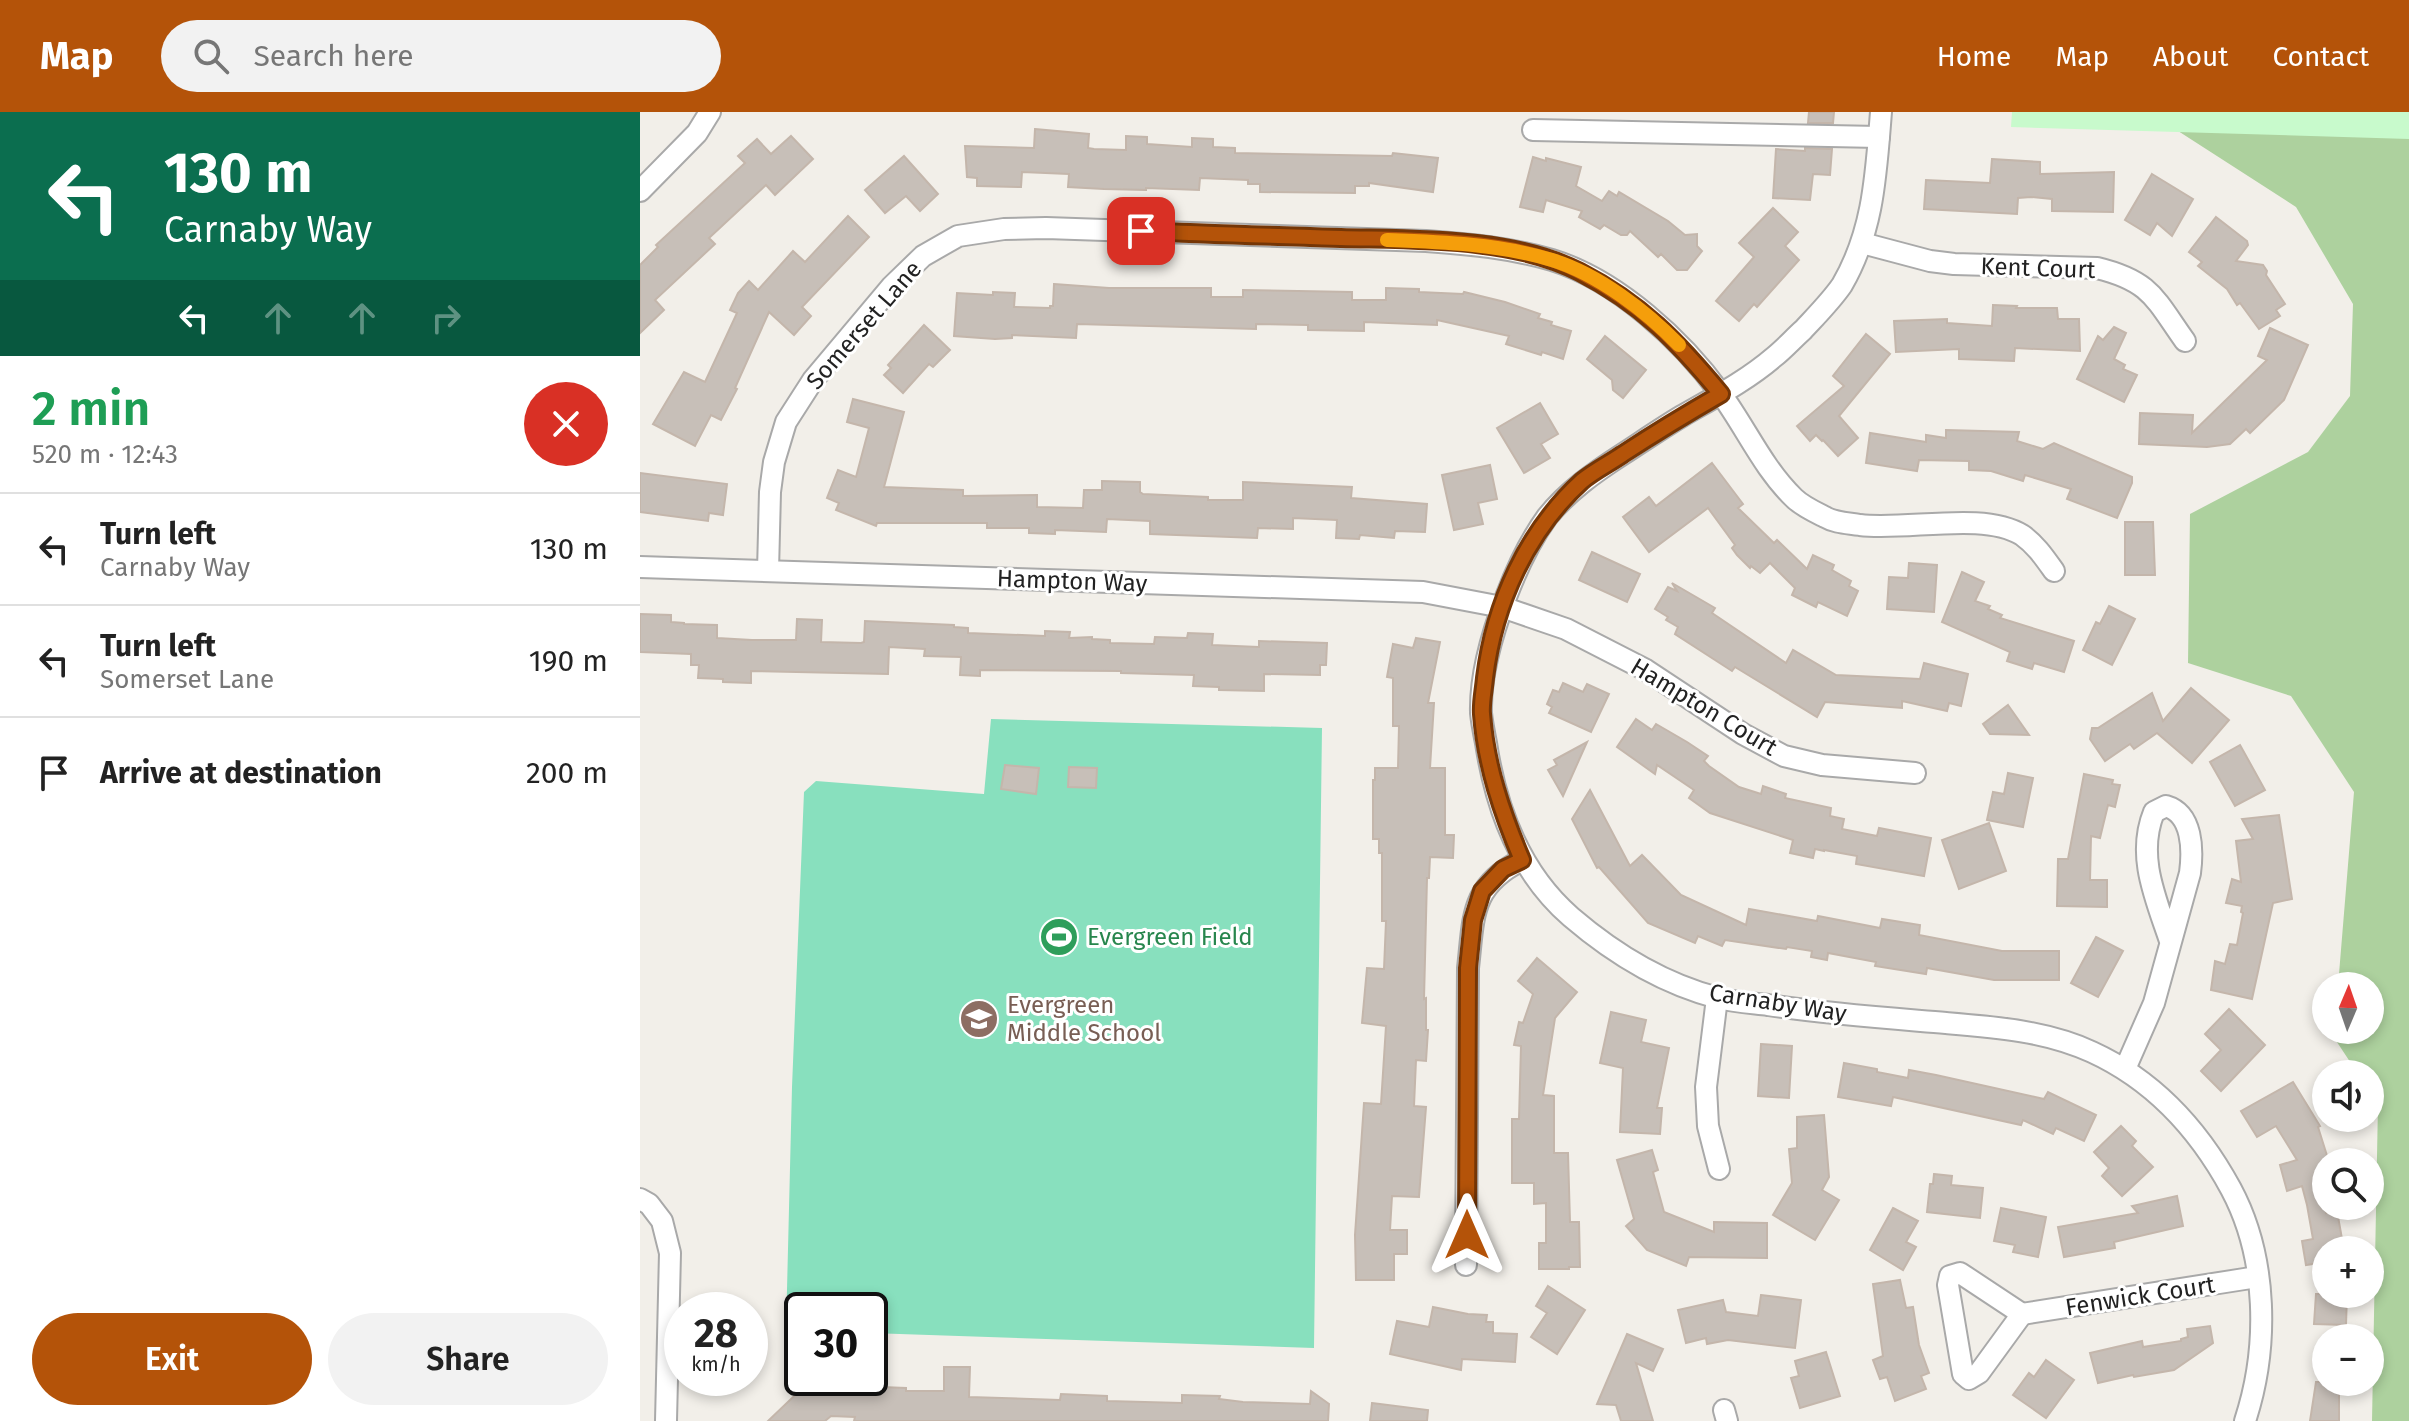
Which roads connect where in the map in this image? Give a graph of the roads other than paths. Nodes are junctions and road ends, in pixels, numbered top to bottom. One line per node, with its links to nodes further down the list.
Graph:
1 (710, 112): 5 (street)
2 (1881, 112): 4 (street, Carnaby Way)
3 (1533, 130): 4 (street)
4 (1879, 137): 6 (street, Carnaby Way)
5 (640, 191)
6 (1862, 243): 7 (street, Kent Court); 8 (street, Carnaby Way)
7 (2185, 341)
8 (1721, 394): 10 (street, Somerset Lane); 11 (street, Somerset Lane); 12 (street, Carnaby Way)
9 (640, 567): 10 (street, Hampton Way)
10 (768, 571): 12 (street, Hampton Way)
11 (2054, 571)
12 (1502, 607): 13 (street, Hampton Court); 14 (street, Carnaby Way)
13 (1915, 773)
14 (1522, 860): 16 (street, Carnaby Way); 20 (street)
15 (2170, 941): 15 (street); 17 (street)
16 (1717, 998): 17 (street, Carnaby Way); 18 (street)
17 (2125, 1069): 21 (street, Carnaby Way)
18 (1719, 1169)
19 (640, 1199): 23 (street)
20 (1466, 1265)
21 (2257, 1277): 22 (street, Fenwick Court); 24 (street, Carnaby Way)
22 (2022, 1314): 22 (street)
23 (666, 1421)
24 (2245, 1421)

